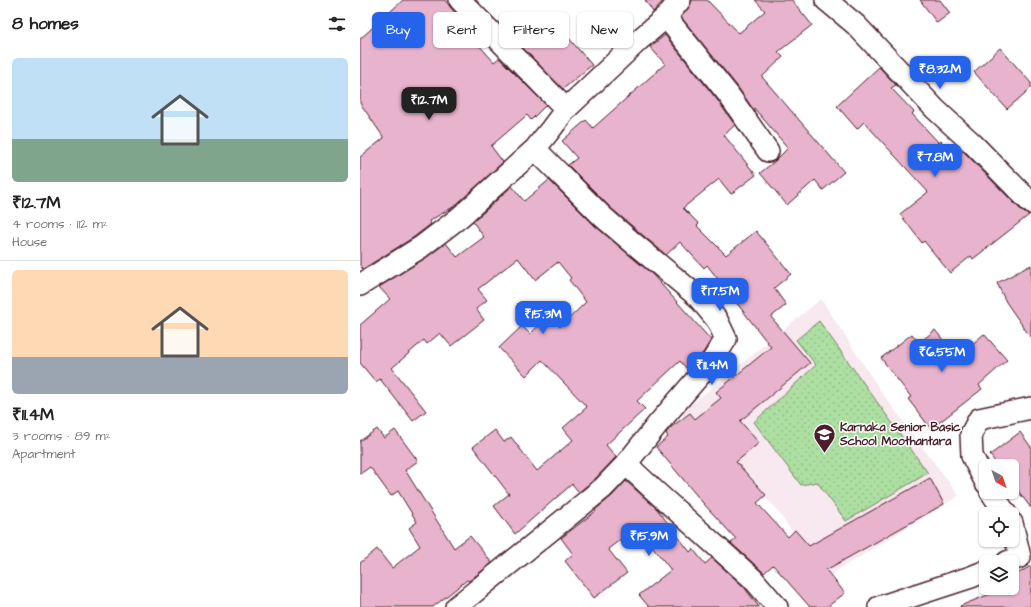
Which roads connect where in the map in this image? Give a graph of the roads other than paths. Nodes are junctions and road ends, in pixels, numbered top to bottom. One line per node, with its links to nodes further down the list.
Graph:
1 (460, 0): 5 (street)
2 (680, 0): 4 (street)
3 (826, 0): 8 (street)
4 (666, 17): 5 (street); 7 (street)
5 (566, 109): 6 (street)
6 (534, 149): 9 (street); 11 (street)
7 (768, 151)
8 (1031, 203)
9 (360, 284)
10 (1031, 408): 12 (street)
11 (626, 464): 17 (street); 18 (street)
12 (979, 470)
13 (1018, 547): 14 (street)
14 (1019, 557)
15 (979, 574): 16 (street)
16 (905, 603): 19 (street)
17 (456, 607)
18 (778, 607)
19 (879, 607)

